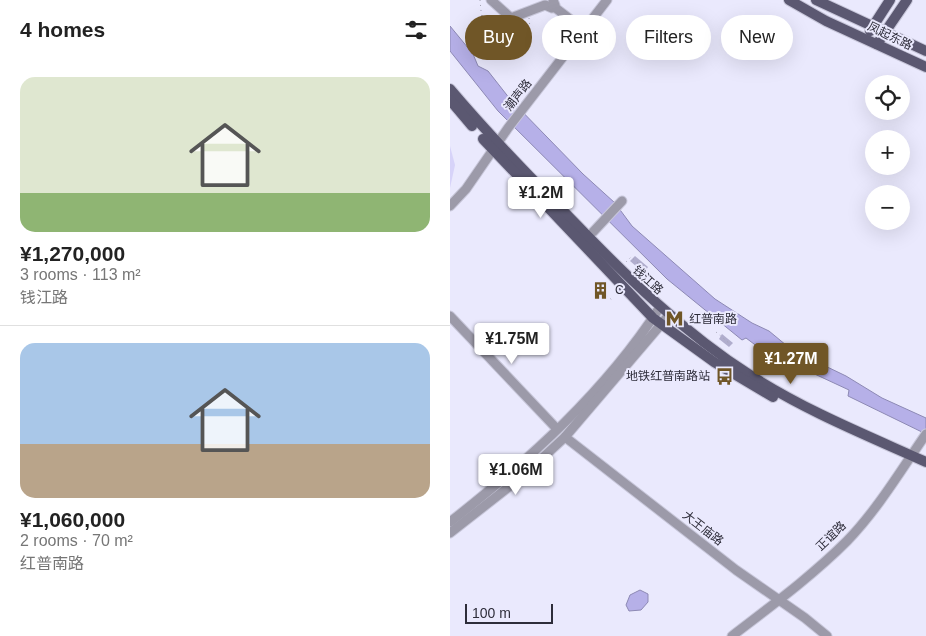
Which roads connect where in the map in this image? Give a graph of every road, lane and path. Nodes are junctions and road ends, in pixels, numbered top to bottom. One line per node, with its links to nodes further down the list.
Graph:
1 (480, 0): 10 (path)
2 (491, 0): 9 (street)
3 (607, 0): 12 (street, 潮声路)
4 (789, 0): 15 (main road, 凤起东路)
5 (816, 0): 13 (main road, 凤起东路)
6 (890, 0): 13 (main road)
7 (907, 0): 14 (main road)
8 (549, 3): 9 (street); 11 (street)
9 (505, 13)
10 (481, 15)
11 (565, 15)
12 (596, 15)
13 (873, 27): 14 (main road, 凤起东路); 15 (main road)
14 (886, 32): 16 (main road); 17 (main road, 凤起东路)
15 (865, 37): 16 (main road, 凤起东路)
16 (877, 44): 19 (main road, 凤起东路)
17 (926, 51)
18 (560, 60): 22 (street, 潮声路)
19 (926, 67)
20 (450, 89): 22 (main road, 钱江路)
21 (450, 100): 22 (main road, 钱江路)
22 (496, 148): 24 (street, 潮声路); 30 (main road, 钱江路); 33 (main road, 钱江路)
23 (622, 201): 25 (street)
24 (450, 206)
25 (595, 230)
26 (634, 260): 27 (path)
27 (650, 273)
28 (599, 288): 29 (path)
29 (612, 300)
30 (660, 307): 31 (main road, 钱江路); 33 (street)
31 (670, 315): 33 (street); 39 (main road, 钱江路)
32 (450, 316): 36 (street)
33 (658, 321): 36 (street); 38 (street); 39 (main road, 钱江路)
34 (716, 332): 35 (path)
35 (730, 344)
36 (557, 430): 42 (street)
37 (924, 436): 39 (street, 正谊路)
38 (565, 437): 43 (street); 44 (street, 大王庙路)
39 (910, 458): 40 (main road, 钱江路); 41 (main road, 钱江路); 44 (street, 正谊路)
40 (926, 462)
41 (926, 468)
42 (450, 522)
43 (450, 533)
44 (779, 600): 45 (street, 正谊路); 46 (street, 大王庙路)
45 (732, 636)
46 (826, 636)

